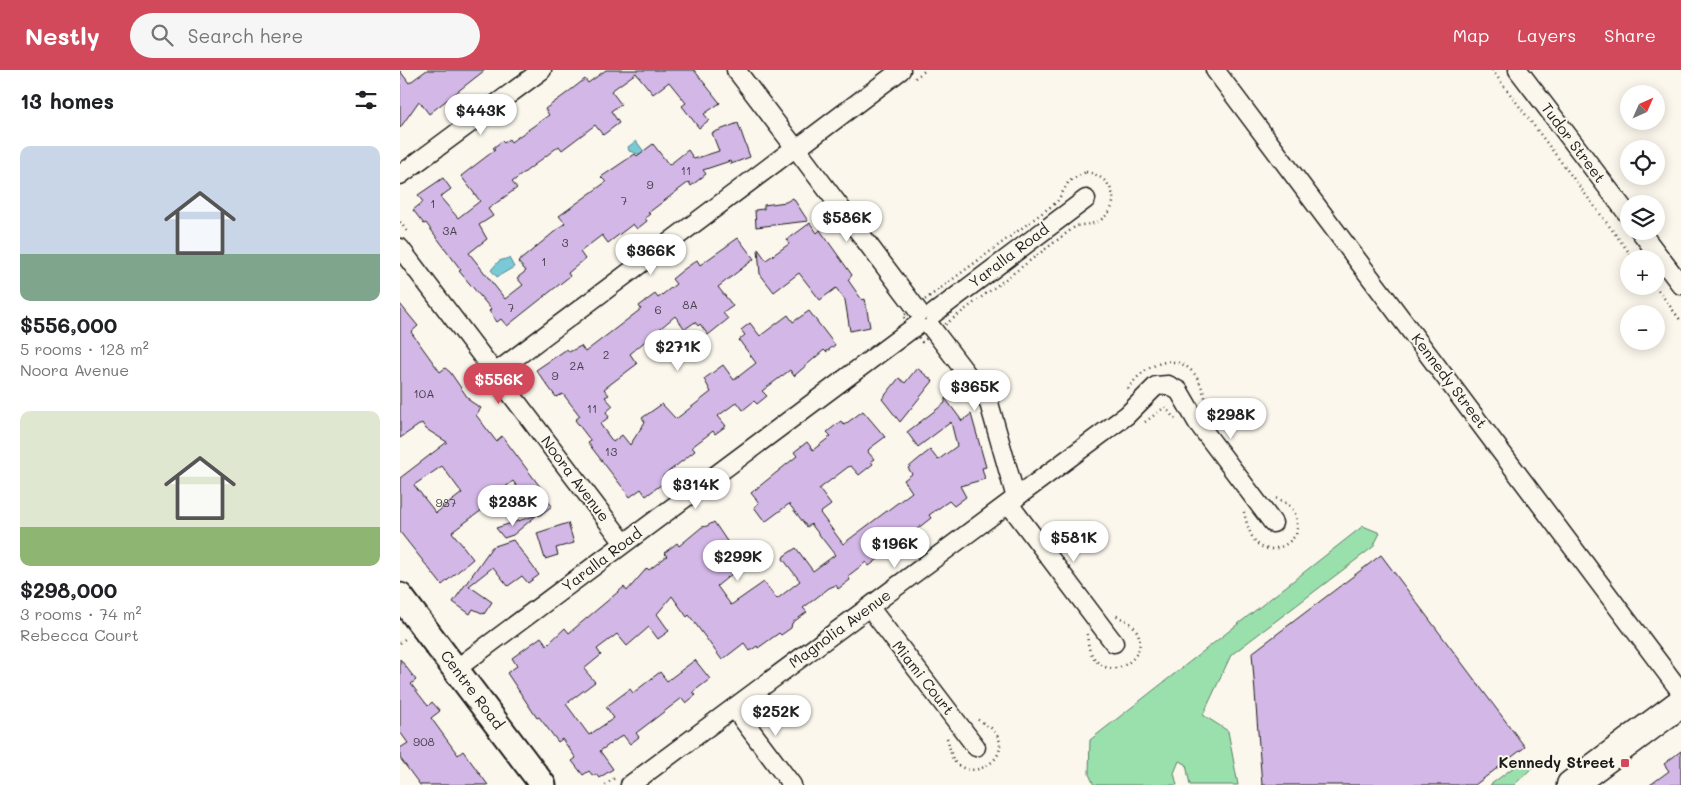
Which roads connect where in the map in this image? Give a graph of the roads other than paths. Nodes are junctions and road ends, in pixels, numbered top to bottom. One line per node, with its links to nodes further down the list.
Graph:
1 (542, 70): 7 (street)
2 (736, 70): 6 (street)
3 (902, 70): 6 (street)
4 (1215, 70): 22 (street, Kennedy Street)
5 (1518, 70): 9 (street, Tudor Street)
6 (795, 148): 13 (street); 14 (street)
7 (400, 175)
8 (1086, 199): 13 (street, Yaralla Road)
9 (1620, 204)
10 (1647, 240): 12 (street)
11 (406, 242): 14 (street, Noora Avenue)
12 (1681, 285)
13 (921, 319): 15 (street); 17 (street, Yaralla Road)
14 (495, 373): 17 (street, Noora Avenue)
15 (1012, 501): 16 (street, Magnolia Avenue); 18 (street, Magnolia Avenue); 20 (street)
16 (1273, 523)
17 (624, 544): 21 (street, Yaralla Road)
18 (870, 608): 24 (street, Magnolia Avenue); 25 (street, Miami Court)
19 (405, 618): 21 (main road, Centre Road)
20 (1114, 643)
21 (456, 669): 27 (main road, Centre Road)
22 (1681, 692)
23 (1681, 703): 29 (highway)
24 (734, 708): 26 (street, Magnolia Avenue); 28 (street)
25 (976, 747)
26 (625, 779)
27 (543, 785)
28 (792, 785)
29 (1571, 785)

